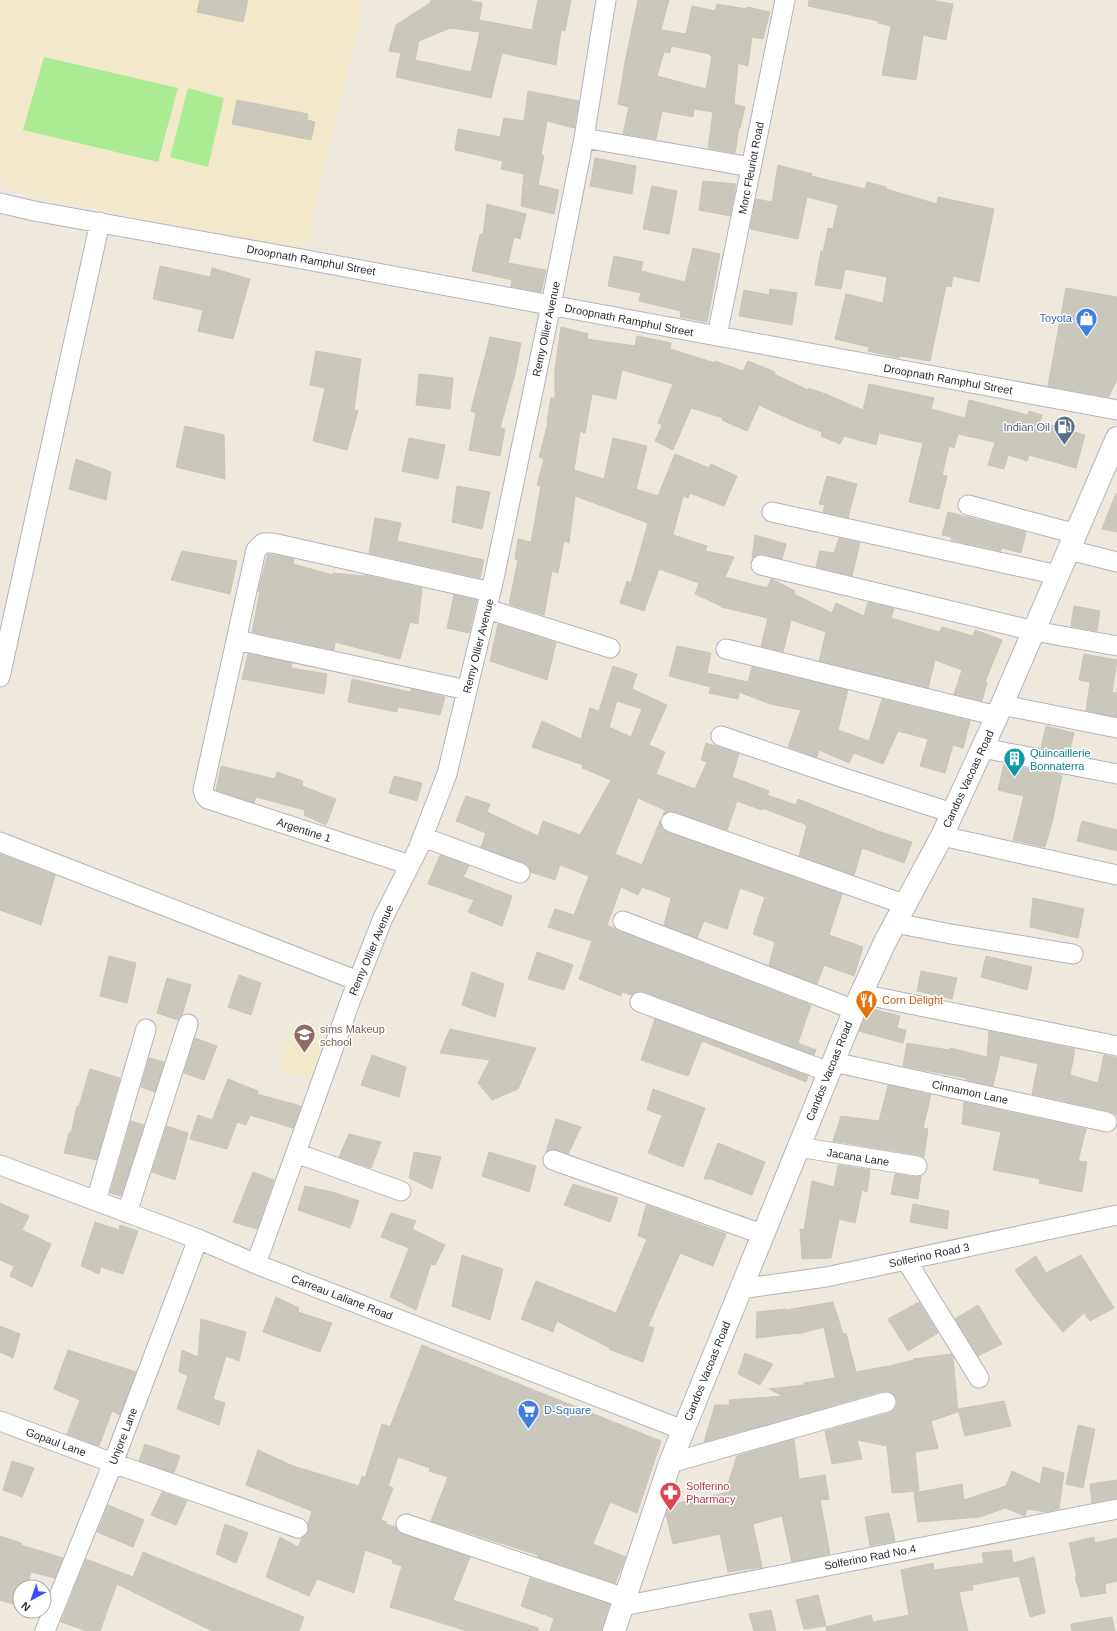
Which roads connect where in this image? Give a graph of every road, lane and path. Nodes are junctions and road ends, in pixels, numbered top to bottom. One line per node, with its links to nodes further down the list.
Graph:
1 (606, 0): 3 (street, Remy Ollier Avenue)
2 (785, 0): 4 (street, Morc Fleuriot Road)
3 (584, 138): 4 (street); 7 (street, Remy Ollier Avenue)
4 (751, 167): 8 (street, Morc Fleuriot Road)
5 (0, 203): 6 (street, Droopnath Ramphul Street)
6 (100, 222): 7 (street, Droopnath Ramphul Street); 23 (street)
7 (551, 305): 8 (street, Droopnath Ramphul Street); 17 (street, Remy Ollier Avenue)
8 (717, 336): 9 (street, Droopnath Ramphul Street)
9 (1117, 410)
10 (1117, 438): 13 (main road, Candos Vacoas Road)
11 (968, 505): 13 (street)
12 (772, 512): 16 (street)
13 (1072, 542): 14 (street); 16 (main road, Candos Vacoas Road)
14 (1117, 562)
15 (761, 565): 18 (street)
16 (1058, 575): 18 (main road, Candos Vacoas Road)
17 (489, 600): 19 (street); 21 (street); 24 (street, Remy Ollier Avenue)
18 (1034, 631): 20 (street); 25 (main road, Candos Vacoas Road)
19 (236, 640): 24 (street); 35 (street, Argentine 1)
20 (1117, 646)
21 (610, 648)
22 (726, 649): 25 (street)
23 (0, 677)
24 (467, 690): 33 (street, Remy Ollier Avenue)
25 (1000, 710): 26 (street); 28 (main road, Candos Vacoas Road)
26 (1117, 728)
27 (721, 736): 30 (street)
28 (982, 748): 29 (street); 30 (main road, Candos Vacoas Road)
29 (1117, 774)
30 (952, 813): 32 (main road, Candos Vacoas Road)
31 (671, 822): 38 (street)
32 (942, 836): 37 (street); 38 (main road, Candos Vacoas Road)
33 (423, 837): 35 (street, Remy Ollier Avenue); 36 (street)
34 (0, 842): 41 (street)
35 (410, 865): 41 (street, Remy Ollier Avenue)
36 (520, 873)
37 (1117, 875)
38 (900, 914): 40 (street); 43 (main road, Candos Vacoas Road)
39 (622, 921): 43 (street)
40 (1073, 954)
41 (358, 981): 50 (street, Remy Ollier Avenue)
42 (640, 1002): 47 (street, Cinnamon Lane)
43 (858, 1002): 46 (street); 47 (main road, Candos Vacoas Road)
44 (188, 1024): 56 (street)
45 (146, 1029): 55 (street)
46 (1117, 1046)
47 (831, 1067): 48 (street, Cinnamon Lane); 49 (main road, Candos Vacoas Road)
48 (1106, 1122)
49 (798, 1147): 53 (street, Jacana Lane); 58 (main road, Candos Vacoas Road)
50 (296, 1153): 54 (street); 61 (street, Remy Ollier Avenue)
51 (553, 1160): 58 (street)
52 (0, 1165): 55 (street, Carreau Laliane Road)
53 (917, 1166)
54 (401, 1191)
55 (96, 1201): 56 (street, Carreau Laliane Road)
56 (127, 1212): 59 (street, Carreau Laliane Road)
57 (1117, 1215): 60 (street, Solferino Road 3)
58 (762, 1234): 62 (main road, Candos Vacoas Road)
59 (198, 1239): 61 (street, Carreau Laliane Road); 67 (street, Unjore Lane)
60 (906, 1260): 62 (street, Solferino Road 3); 63 (street)
61 (256, 1264): 66 (street, Carreau Laliane Road)
62 (740, 1289): 66 (main road, Candos Vacoas Road)
63 (979, 1378)
64 (886, 1402): 68 (street)
65 (0, 1421): 67 (street, Gopaul Lane)
66 (683, 1430): 68 (main road, Candos Vacoas Road)
67 (113, 1463): 71 (street, Gopaul Lane); 73 (street, Unjore Lane)
68 (670, 1463): 72 (main road, Candos Vacoas Road)
69 (1117, 1509): 72 (street, Solferino Rad No.4)
70 (406, 1524): 72 (street)
71 (298, 1528)
72 (624, 1602): 74 (main road, Candos Vacoas Road)
73 (44, 1631)
74 (614, 1631)

